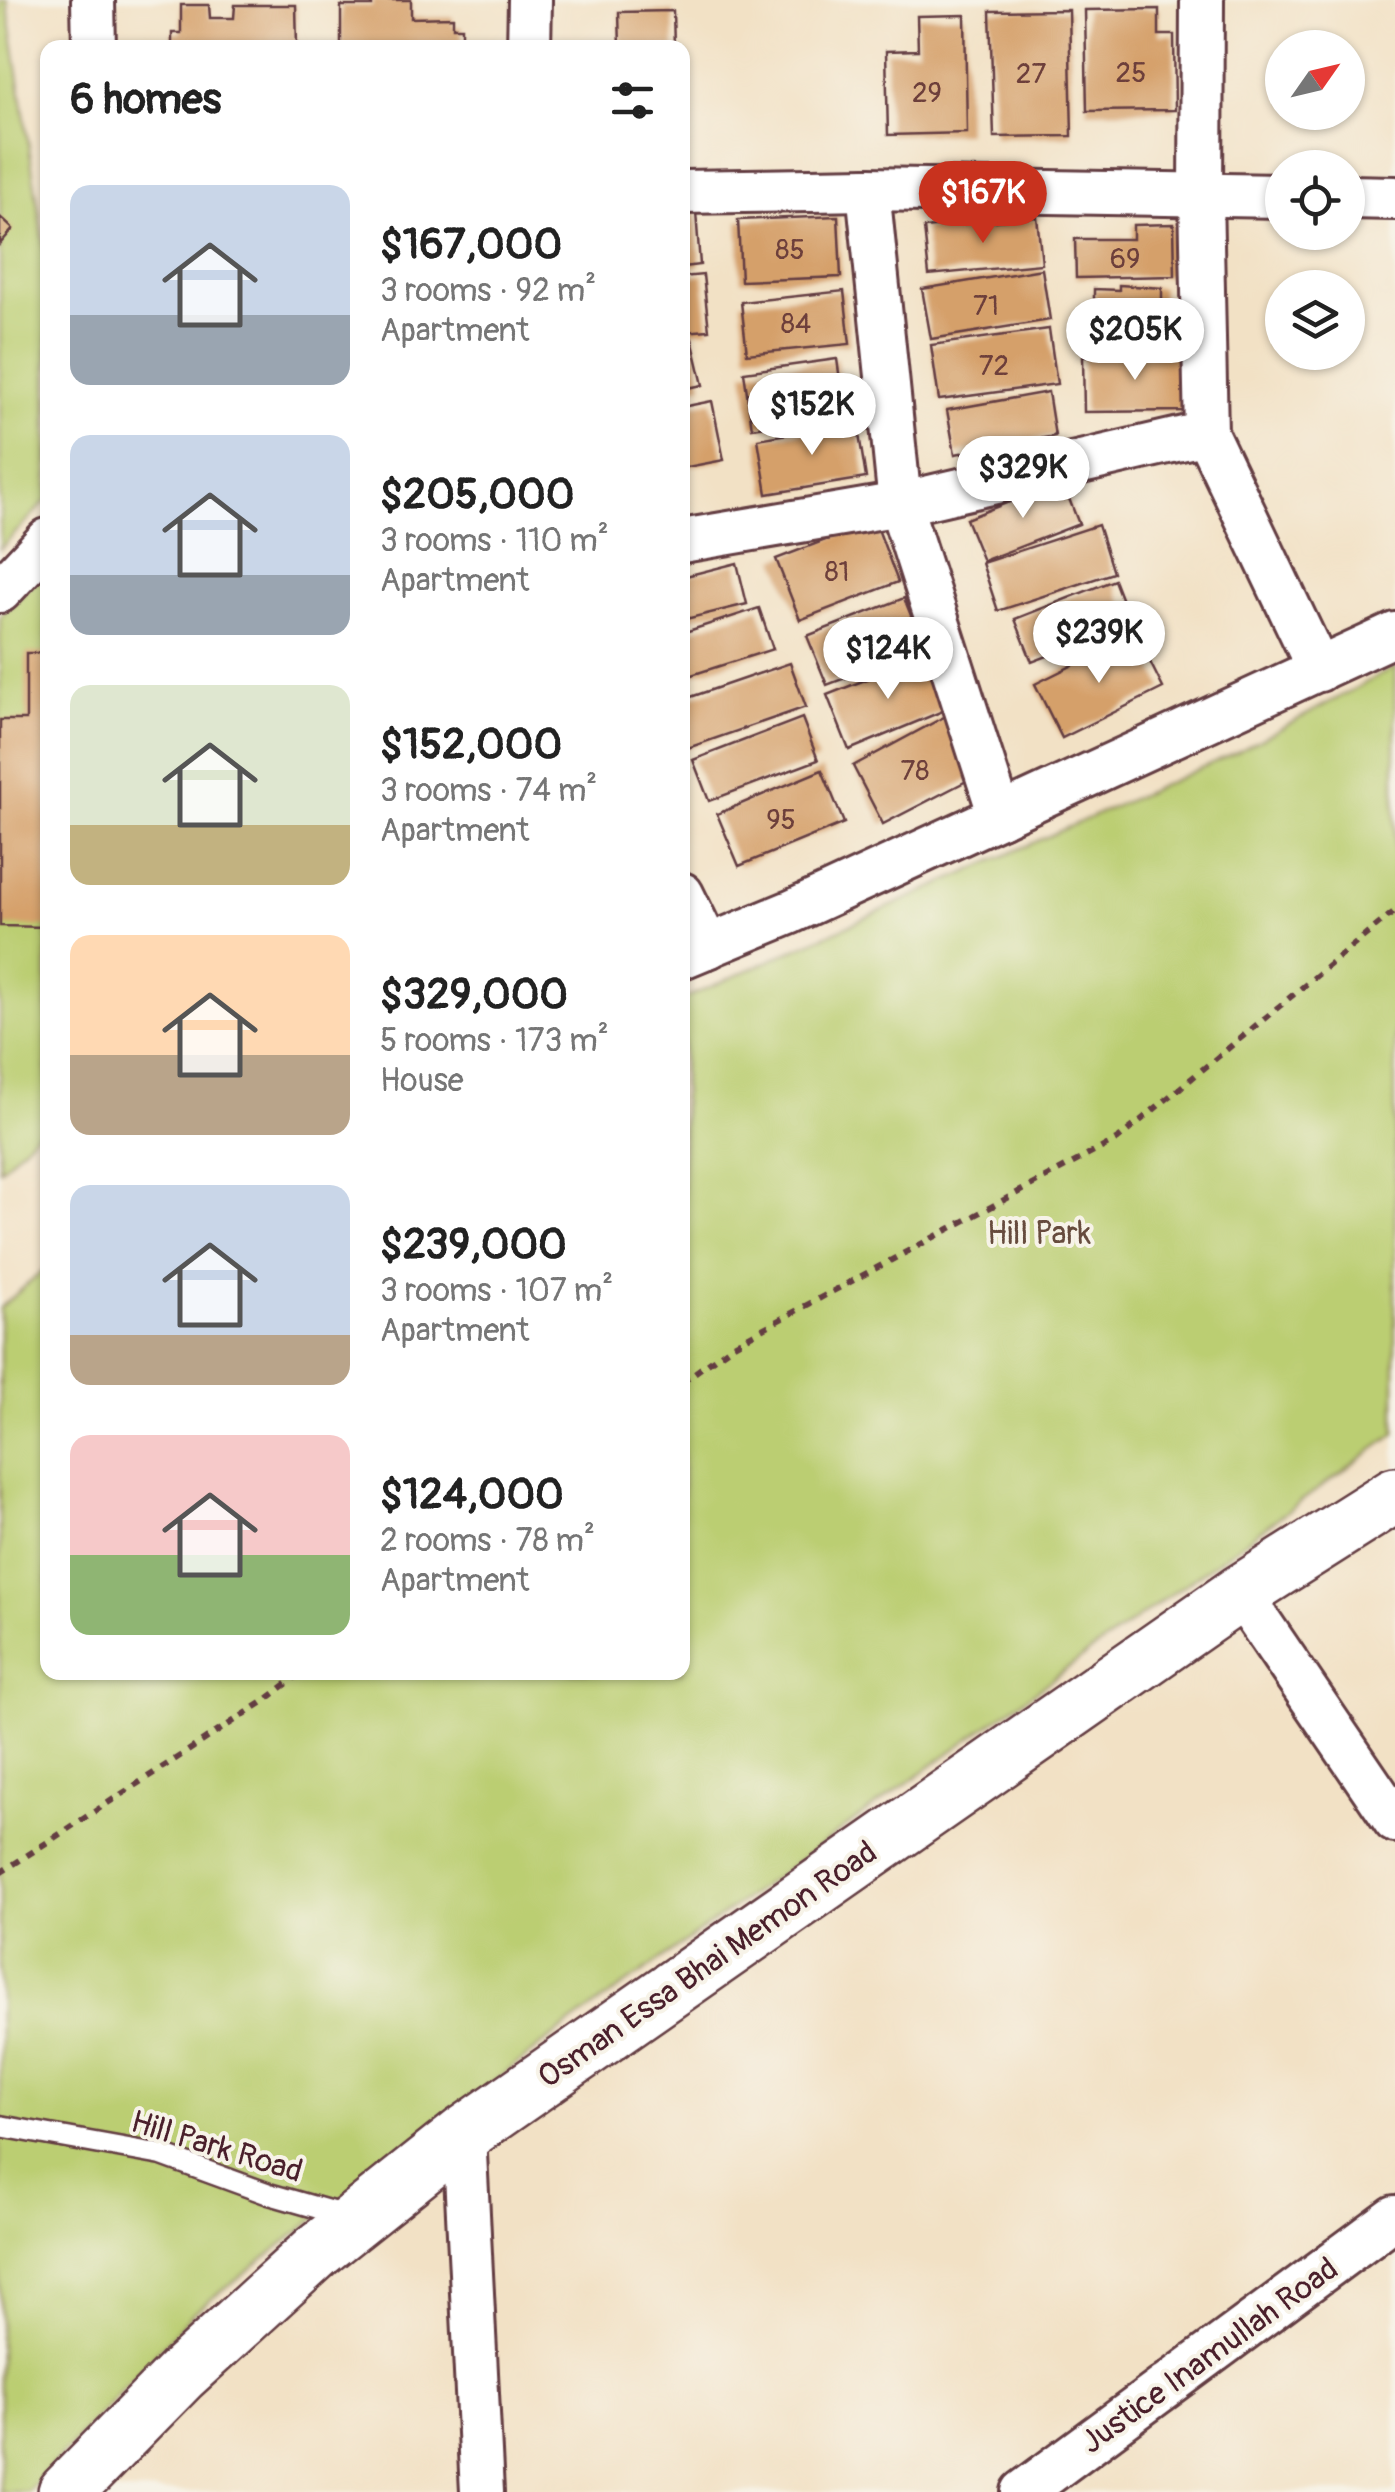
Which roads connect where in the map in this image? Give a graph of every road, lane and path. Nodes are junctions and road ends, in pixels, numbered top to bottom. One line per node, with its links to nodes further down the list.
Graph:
1 (93, 0): 4 (street)
2 (530, 0): 5 (street)
3 (1202, 0): 8 (street)
4 (94, 40)
5 (529, 40)
6 (868, 190): 7 (street); 8 (street); 13 (street)
7 (690, 192)
8 (1202, 195): 9 (street); 12 (street)
9 (1265, 196)
10 (1365, 197): 11 (street)
11 (1395, 198)
12 (1206, 434): 13 (street); 18 (street)
13 (900, 504): 14 (street); 19 (street)
14 (690, 540)
15 (40, 548): 16 (street)
16 (0, 591)
17 (1395, 634): 18 (street)
18 (1319, 670): 19 (street)
19 (1000, 816): 21 (street)
20 (1395, 911): 22 (path)
21 (695, 952)
22 (690, 1376)
23 (1395, 1495): 24 (street, Osman Essa Bhai Memon Road)
24 (1240, 1593): 26 (street); 29 (street, Osman Essa Bhai Memon Road)
25 (292, 1680): 27 (path)
26 (1395, 1821)
27 (0, 1873)
28 (0, 2126): 31 (lane, Hill Park Road)
29 (464, 2134): 31 (street, Osman Essa Bhai Memon Road); 33 (street)
30 (1395, 2217): 34 (street, Justice Inamullah Road)
31 (357, 2218): 32 (street, Osman Essa Bhai Memon Road)
32 (66, 2492)
33 (482, 2492)
34 (1023, 2492)

